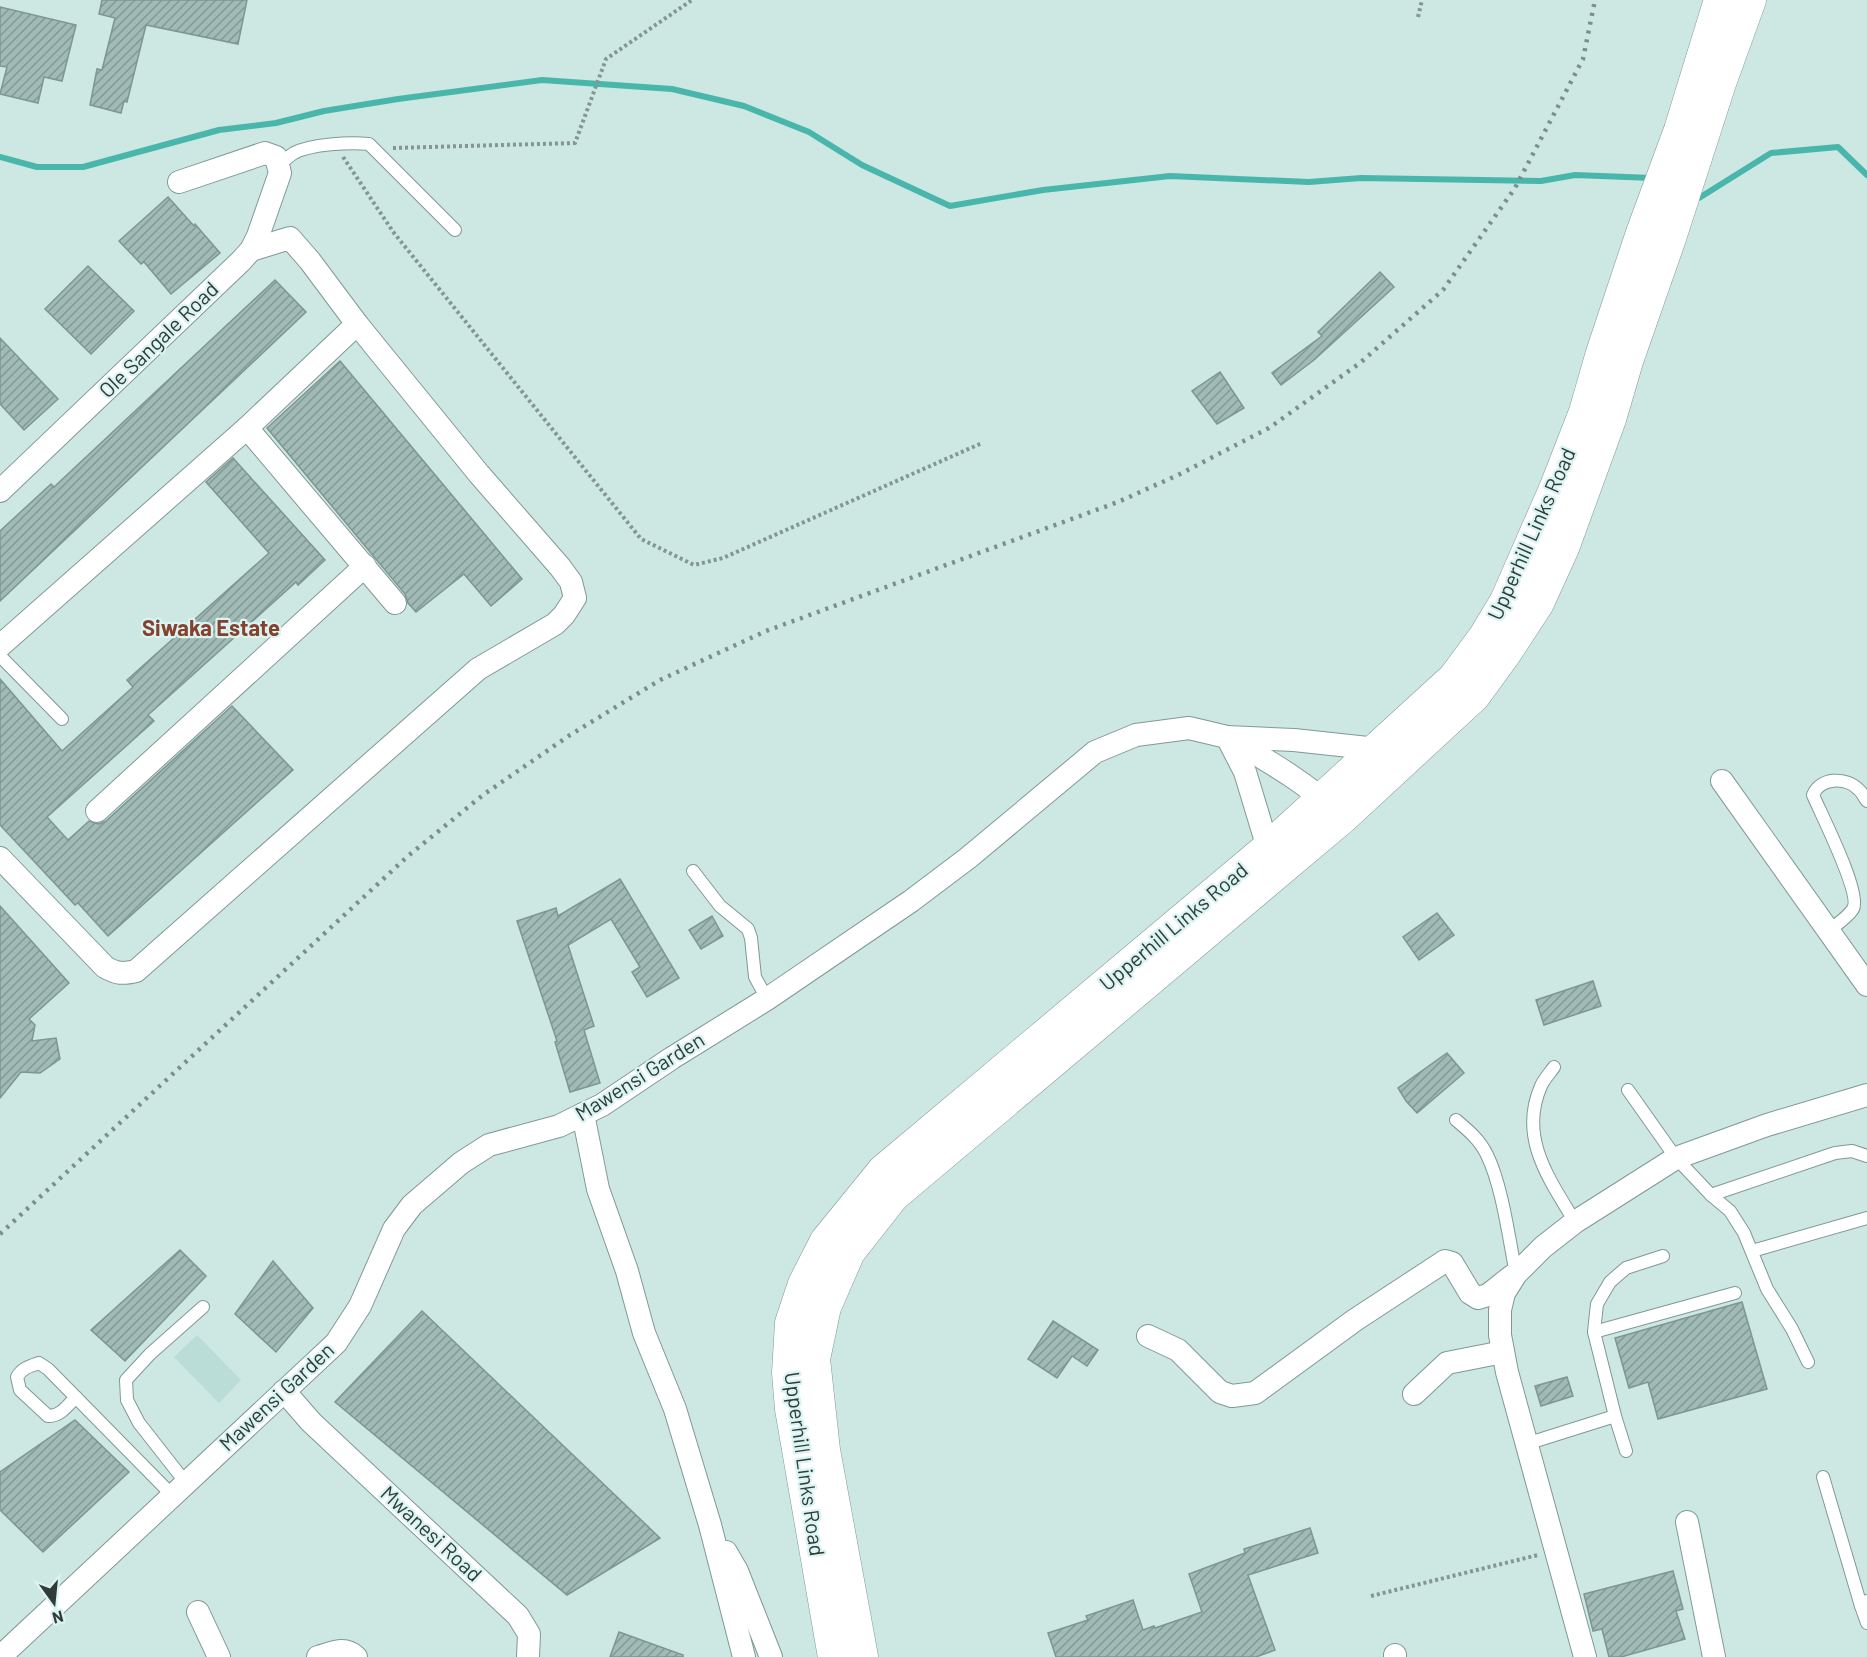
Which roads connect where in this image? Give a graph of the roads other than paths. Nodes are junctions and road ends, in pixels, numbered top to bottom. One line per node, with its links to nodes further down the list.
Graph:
1 (1720, 0): 3 (street)
2 (1750, 0): 3 (street)
3 (1686, 148): 6 (street)
4 (279, 165): 5 (street); 7 (lane); 8 (street, Ole Sangale Road)
5 (178, 182)
6 (1667, 203): 18 (street, Upperhill Links Road); 21 (street, Upperhill Links Road)
7 (455, 230)
8 (251, 250): 9 (street); 11 (street, Ole Sangale Road)
9 (357, 324): 10 (street); 23 (street)
10 (247, 428): 12 (street); 14 (street)
11 (0, 491)
12 (365, 566): 13 (street); 22 (street)
13 (395, 603)
14 (0, 646)
15 (0, 656): 16 (lane)
16 (62, 719)
17 (1227, 737): 18 (street); 21 (street); 24 (street); 28 (street, Mawensi Garden)
18 (1377, 749): 21 (street, Upperhill Links Road)
19 (1722, 781): 26 (street)
20 (1867, 801): 26 (lane)
21 (1331, 808): 24 (street, Upperhill Links Road)
22 (97, 811)
23 (0, 858)
24 (1275, 858): 68 (street, Upperhill Links Road); 69 (street, Upperhill Links Road)
25 (693, 871): 28 (lane)
26 (1828, 931): 27 (street)
27 (1867, 985)
28 (767, 999): 32 (street, Mawensi Garden)
29 (1554, 1067): 38 (lane)
30 (1628, 1090): 35 (lane)
31 (1867, 1095): 35 (street)
32 (583, 1114): 48 (street, Mawensi Garden); 57 (street)
33 (1456, 1120): 41 (lane)
34 (1867, 1156): 36 (lane)
35 (1676, 1158): 36 (lane); 38 (street)
36 (1711, 1195): 39 (lane)
37 (1867, 1218): 39 (lane)
38 (1575, 1222): 41 (street)
39 (1752, 1251): 47 (lane)
40 (1663, 1256): 44 (lane)
41 (1516, 1274): 45 (street); 46 (street)
42 (1735, 1293): 44 (lane)
43 (203, 1307): 55 (lane)
44 (1594, 1332): 51 (lane)
45 (1148, 1336)
46 (1503, 1352): 49 (street); 52 (street)
47 (1808, 1362)
48 (284, 1391): 55 (street, Mawensi Garden); 65 (street, Mwanesi Road)
49 (1414, 1394)
50 (76, 1397): 50 (lane); 55 (lane)
51 (1615, 1416): 52 (lane); 53 (lane)
52 (1526, 1444): 70 (street)
53 (1626, 1451)
54 (1822, 1478): 58 (lane)
55 (179, 1489): 61 (street, Mawensi Garden)
56 (1687, 1522): 71 (street)
57 (710, 1525): 66 (street); 67 (street)
58 (1864, 1603): 60 (lane)
59 (198, 1612): 62 (street)
60 (1867, 1623)
61 (0, 1657)
62 (219, 1657)
63 (318, 1657): 64 (street)
64 (356, 1657)
65 (528, 1657)
66 (744, 1657)
67 (771, 1657)
68 (834, 1657)
69 (862, 1657)
70 (1585, 1657)
71 (1714, 1657)

